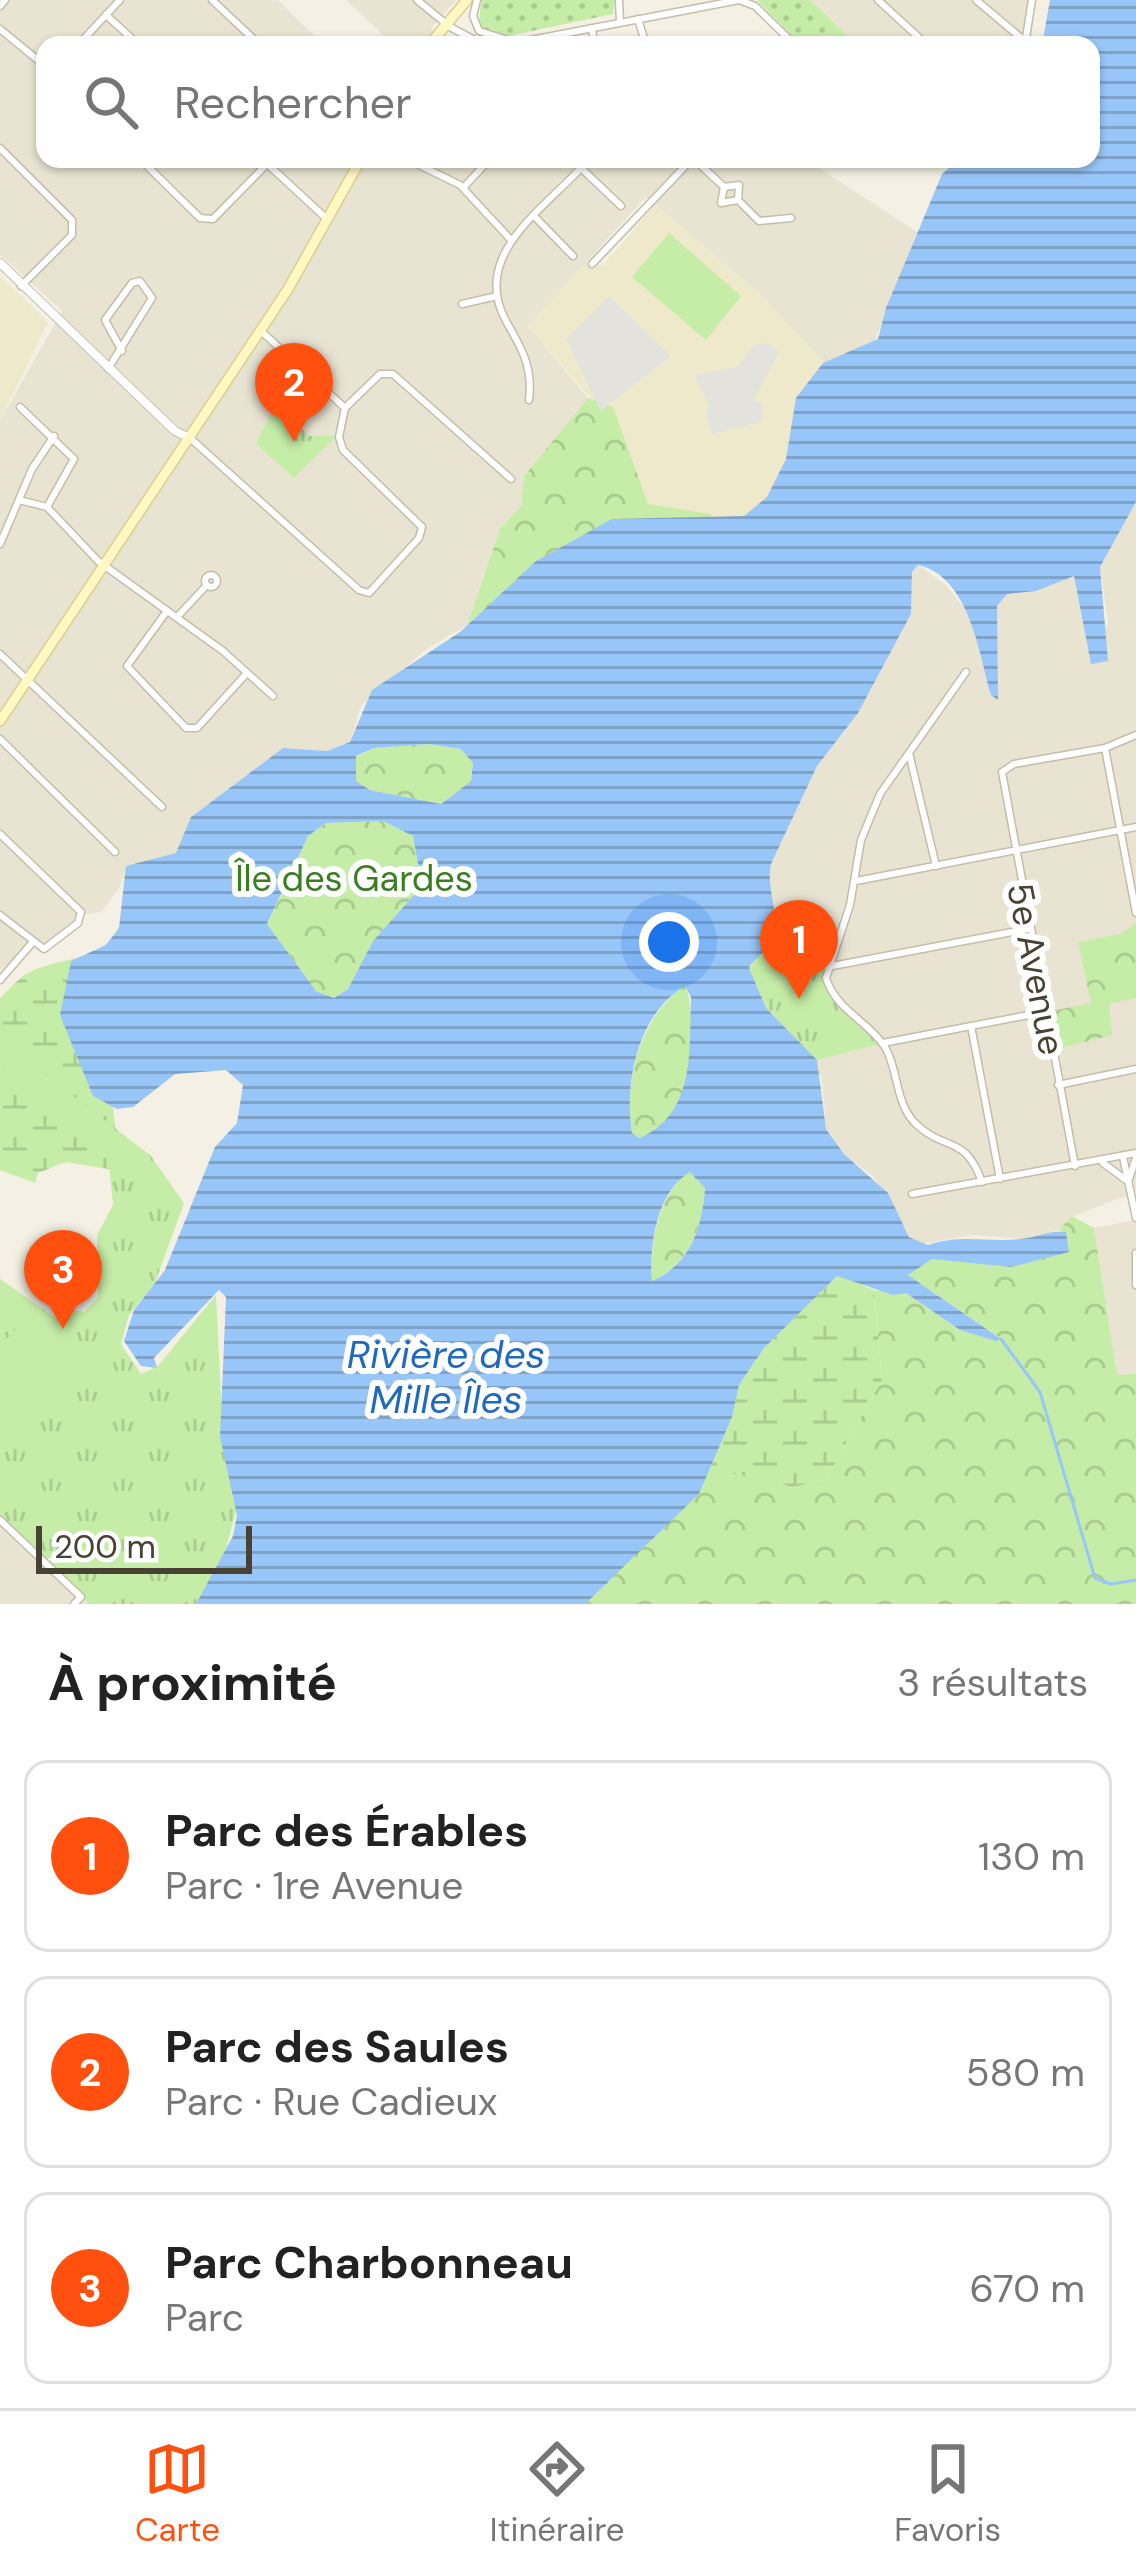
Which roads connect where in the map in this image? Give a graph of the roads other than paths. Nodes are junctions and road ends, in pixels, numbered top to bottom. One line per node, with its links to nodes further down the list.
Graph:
1 (120, 0): 11 (street)
2 (212, 0): 19 (street)
3 (417, 0): 14 (street)
4 (467, 0): 14 (main road)
5 (477, 0): 22 (street)
6 (619, 0): 13 (street)
7 (732, 0): 12 (street); 26 (street)
8 (878, 0): 27 (street)
9 (976, 0): 28 (street)
10 (1032, 0): 29 (street)
11 (106, 15): 17 (street); 18 (street)
12 (638, 20): 13 (street); 25 (street)
13 (620, 22): 15 (street)
14 (446, 24): 20 (main road); 21 (street)
15 (592, 28): 23 (street); 24 (street)
16 (0, 29): 30 (street)
17 (86, 36)
18 (129, 36)
19 (250, 36)
20 (436, 36)
21 (466, 36)
22 (494, 36)
23 (551, 36)
24 (593, 36)
25 (643, 36)
26 (786, 36)
27 (917, 36)
28 (1017, 36)
29 (1027, 36)
30 (36, 59)
31 (0, 148): 53 (street)
32 (149, 168): 33 (street)
33 (258, 168)
34 (272, 168): 48 (street)
35 (356, 168): 48 (main road)
36 (429, 168): 41 (street)
37 (482, 168): 43 (street)
38 (581, 168): 45 (street); 46 (street)
39 (684, 168): 52 (street)
40 (703, 168): 42 (street)
41 (434, 170): 43 (street)
42 (724, 187): 44 (street); 44 (street)
43 (463, 188): 49 (street)
44 (737, 200): 47 (street)
45 (621, 206)
46 (535, 217): 49 (street); 50 (street)
47 (791, 218)
48 (328, 220): 56 (main road)
49 (511, 240): 54 (street)
50 (573, 256)
51 (0, 263): 53 (street)
52 (592, 263)
53 (22, 286): 58 (street)
54 (497, 296): 55 (street); 59 (street)
55 (462, 304)
56 (260, 331): 61 (street); 63 (main road)
57 (122, 351): 57 (street); 58 (street)
58 (108, 369): 63 (street)
59 (529, 400)
60 (20, 407): 62 (street)
61 (345, 408): 63 (street); 64 (street)
62 (54, 436): 65 (street); 66 (street)
63 (190, 438): 68 (main road)
64 (511, 479)
65 (19, 500): 66 (street); 67 (street)
66 (47, 507): 68 (street)
67 (0, 544)
68 (106, 565): 70 (street); 75 (main road)
69 (206, 585): 71 (street)
70 (168, 610): 71 (street); 74 (street)
71 (178, 617): 74 (street)
72 (0, 654): 75 (street)
73 (966, 672): 81 (street)
74 (247, 673): 76 (street)
75 (28, 680): 77 (main road); 82 (street)
76 (273, 696)
77 (0, 721)
78 (1136, 735): 80 (street)
79 (0, 739): 87 (street)
80 (1105, 748): 84 (street); 86 (street, 5e Avenue)
81 (909, 753): 88 (street); 89 (street)
82 (162, 807)
83 (1136, 827): 84 (street)
84 (1120, 830): 86 (street); 90 (street)
85 (0, 834): 93 (street)
86 (1013, 851): 88 (street); 92 (street, 5e Avenue)
87 (115, 852)
88 (936, 866): 89 (street)
89 (856, 881): 94 (street)
90 (1136, 913)
91 (0, 915): 93 (street)
92 (1028, 929): 94 (street); 96 (street, 5e Avenue)
93 (32, 943): 95 (street)
94 (827, 967): 98 (street)
95 (0, 980)
96 (1044, 1012): 97 (street); 100 (street, 5e Avenue)
97 (971, 1026): 98 (street); 105 (street)
98 (883, 1043): 106 (street)
99 (1136, 1069): 100 (street)
100 (1058, 1084): 104 (street, 5e Avenue)
101 (1136, 1155): 102 (street); 107 (street)
102 (1123, 1157): 103 (street); 107 (street)
103 (1099, 1162): 104 (street); 107 (street)
104 (1075, 1166): 105 (street)
105 (1000, 1179): 106 (street)
106 (982, 1182): 108 (street)
107 (1129, 1182): 109 (street)
108 (912, 1194)
109 (1136, 1218)
110 (1136, 1252): 111 (street)
111 (1136, 1285)
112 (0, 1520): 113 (street)
113 (74, 1604)

